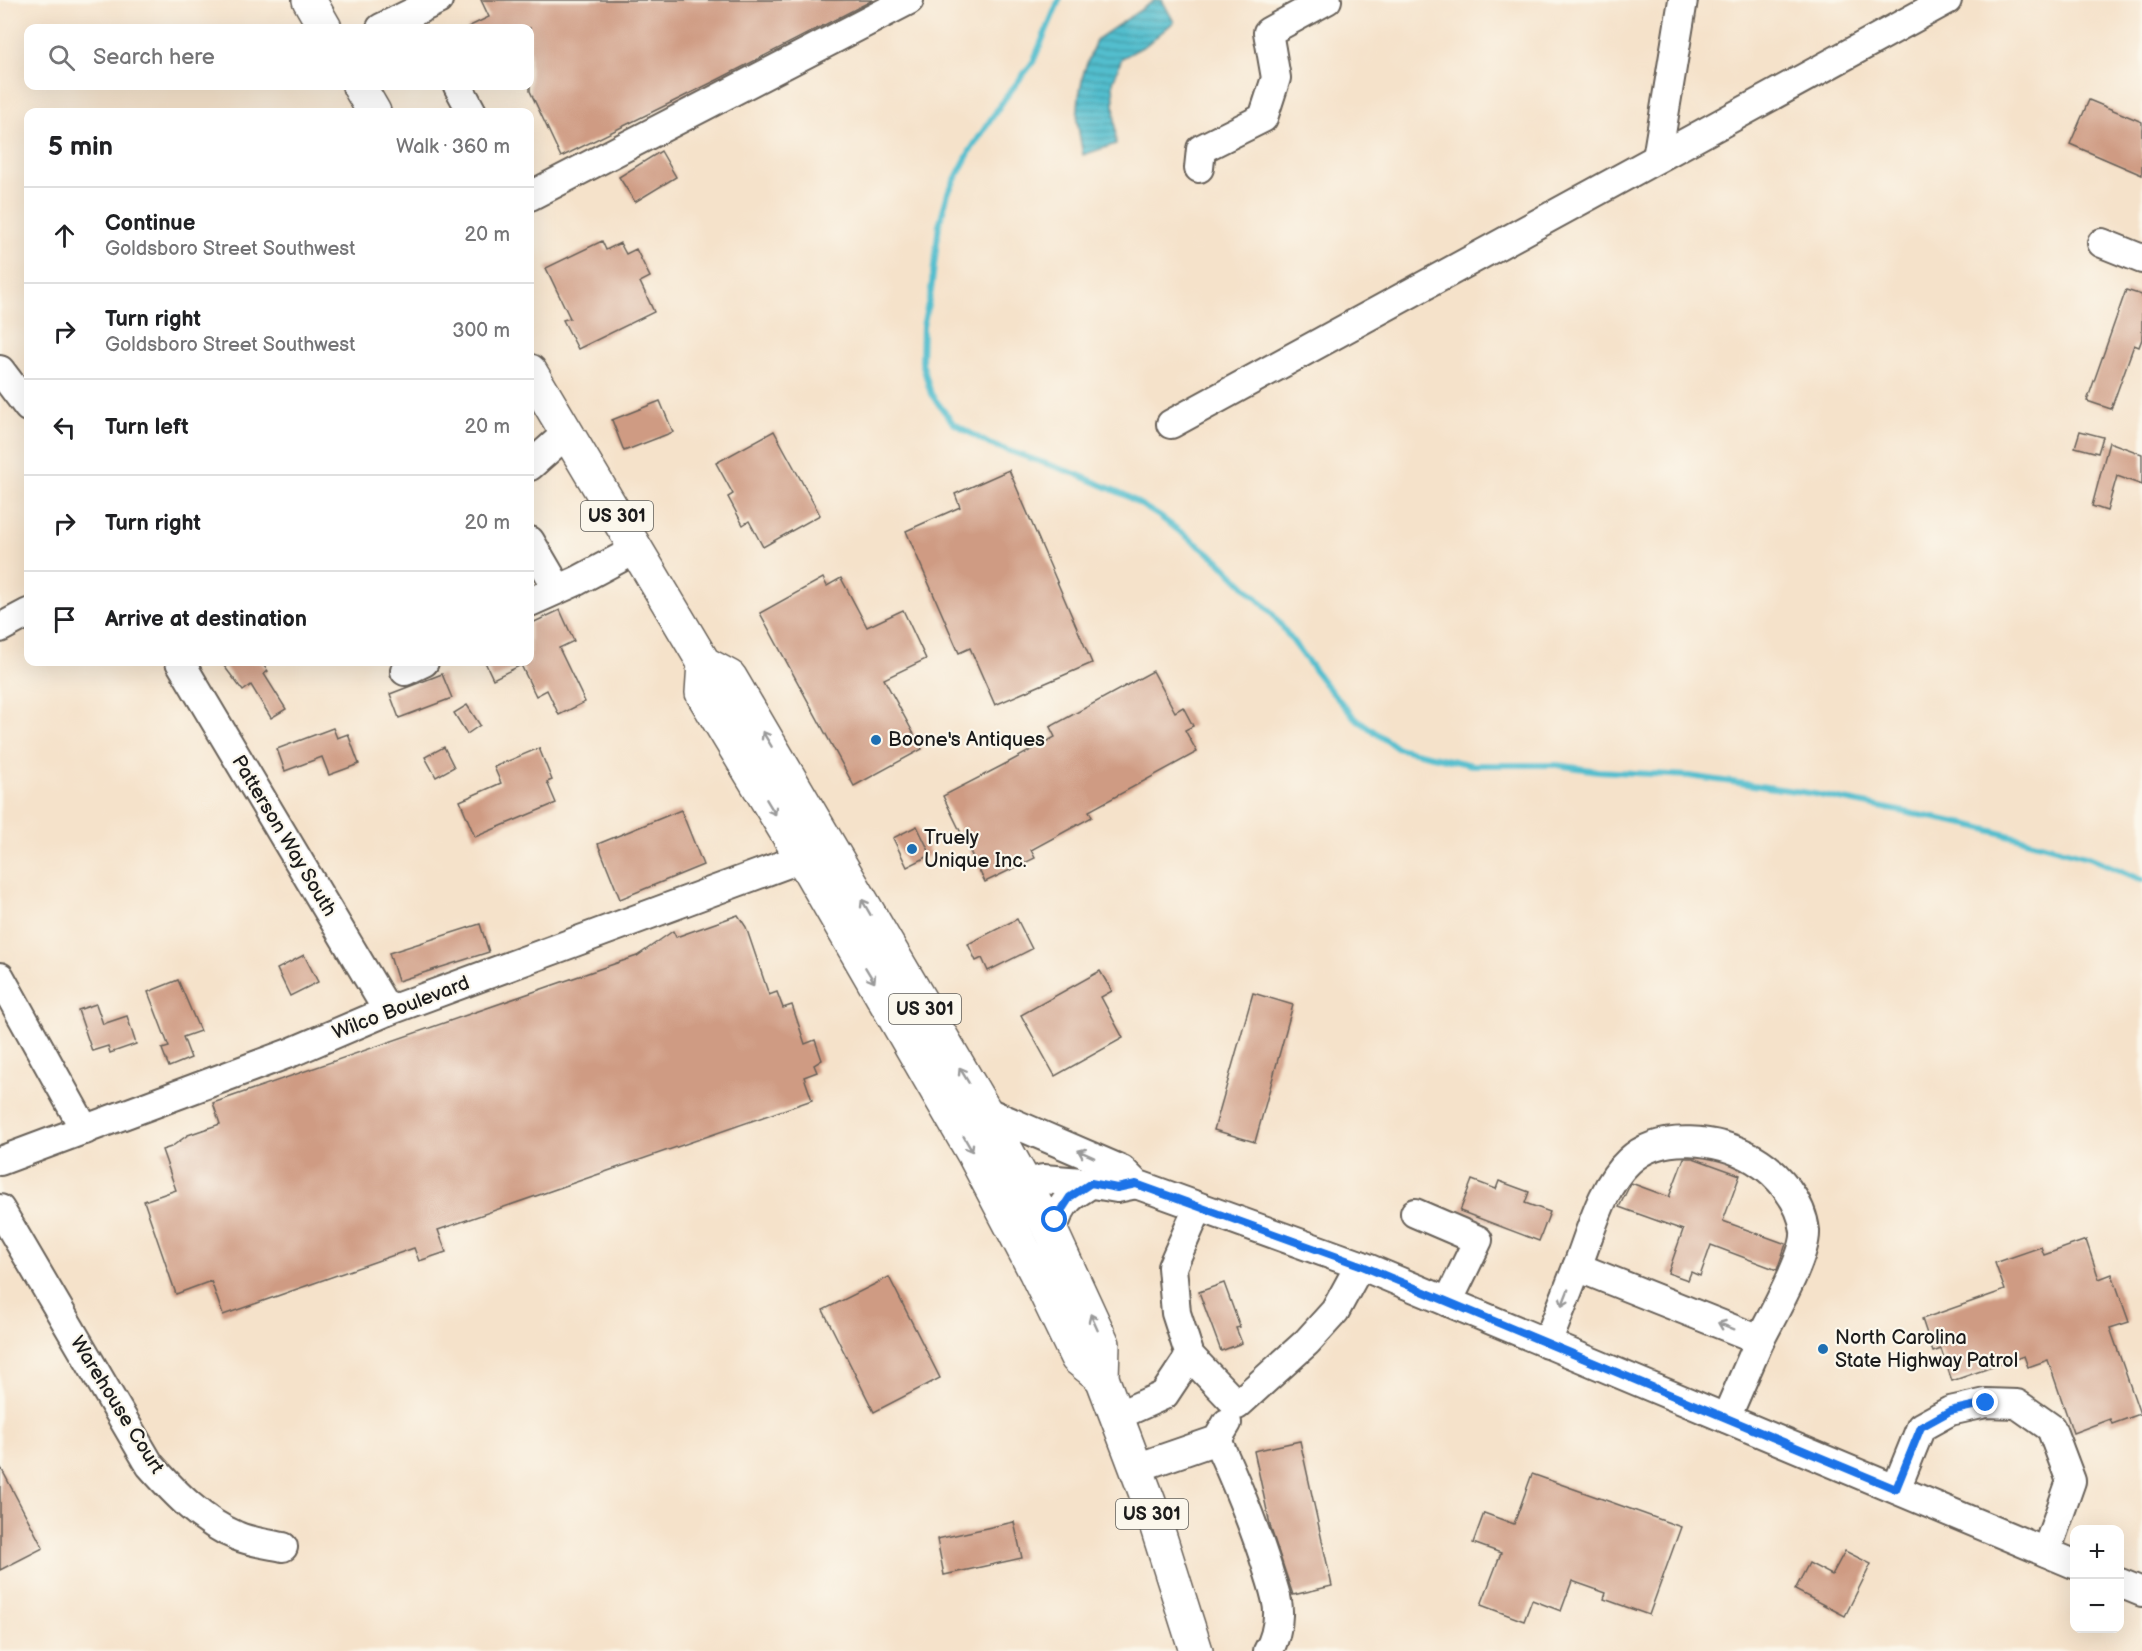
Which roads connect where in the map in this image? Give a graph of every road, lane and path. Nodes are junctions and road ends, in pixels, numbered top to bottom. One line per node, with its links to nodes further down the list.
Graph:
1 (309, 0): 7 (highway)
2 (909, 0): 15 (street)
3 (1327, 0): 14 (street)
4 (1683, 0): 13 (street)
5 (1947, 0): 13 (street)
6 (428, 13): 8 (street)
7 (323, 24)
8 (394, 24)
9 (360, 90): 11 (highway)
10 (460, 90): 12 (street)
11 (372, 108)
12 (470, 108)
13 (1657, 158): 21 (street)
14 (1199, 168)
15 (534, 194)
16 (2102, 243): 17 (street)
17 (2142, 259)
18 (0, 370): 20 (street)
19 (534, 378): 22 (highway, US 301)
20 (24, 402)
21 (1171, 424)
22 (567, 433): 23 (street); 25 (highway, US 301)
23 (534, 462)
24 (534, 549): 26 (street)
25 (637, 549): 26 (street); 30 (highway, US 301)
26 (558, 590): 27 (street)
27 (534, 600)
28 (24, 615): 29 (street)
29 (0, 628)
30 (704, 663): 32 (highway, US 301, one-way to 32); 35 (highway, US 301, one-way to 30)
31 (182, 666): 34 (street, Patterson Way South)
32 (802, 858): 34 (street, Wilco Boulevard); 40 (highway, US 301, one-way to 40)
33 (0, 977): 36 (street)
34 (388, 1011): 36 (street, Wilco Boulevard)
35 (985, 1111): 39 (street, one-way to 35); 40 (highway, US 301)
36 (85, 1130): 37 (street, Wilco Boulevard)
37 (0, 1161)
38 (1091, 1183): 39 (street); 40 (street); 44 (street)
39 (1136, 1184): 41 (street)
40 (1012, 1192): 44 (highway, US 301); 51 (highway, US 301)
41 (1198, 1208): 45 (street); 50 (street)
42 (0, 1209): 58 (street, Warehouse Court)
43 (1415, 1213): 47 (street)
44 (1052, 1233): 51 (highway, US 301, one-way to 44)
45 (1360, 1265): 47 (street); 52 (street)
46 (1577, 1266): 48 (street, one-way to 46); 48 (street); 49 (street, one-way to 49)
47 (1448, 1302): 49 (street)
48 (1760, 1340): 54 (street)
49 (1547, 1344): 54 (street)
50 (1190, 1356): 52 (street); 53 (street)
51 (1102, 1378): 53 (highway, US 301)
52 (1237, 1405): 55 (street)
53 (1117, 1416): 56 (highway, US 301)
54 (1726, 1418): 57 (street)
55 (1217, 1440): 56 (street); 64 (street)
56 (1136, 1468): 63 (highway, US 301)
57 (1896, 1489): 59 (street); 59 (street)
58 (283, 1547)
59 (2046, 1552): 60 (street)
60 (2070, 1562)
61 (2124, 1585): 62 (street)
62 (2142, 1592)
63 (1196, 1651)
64 (1268, 1651)

